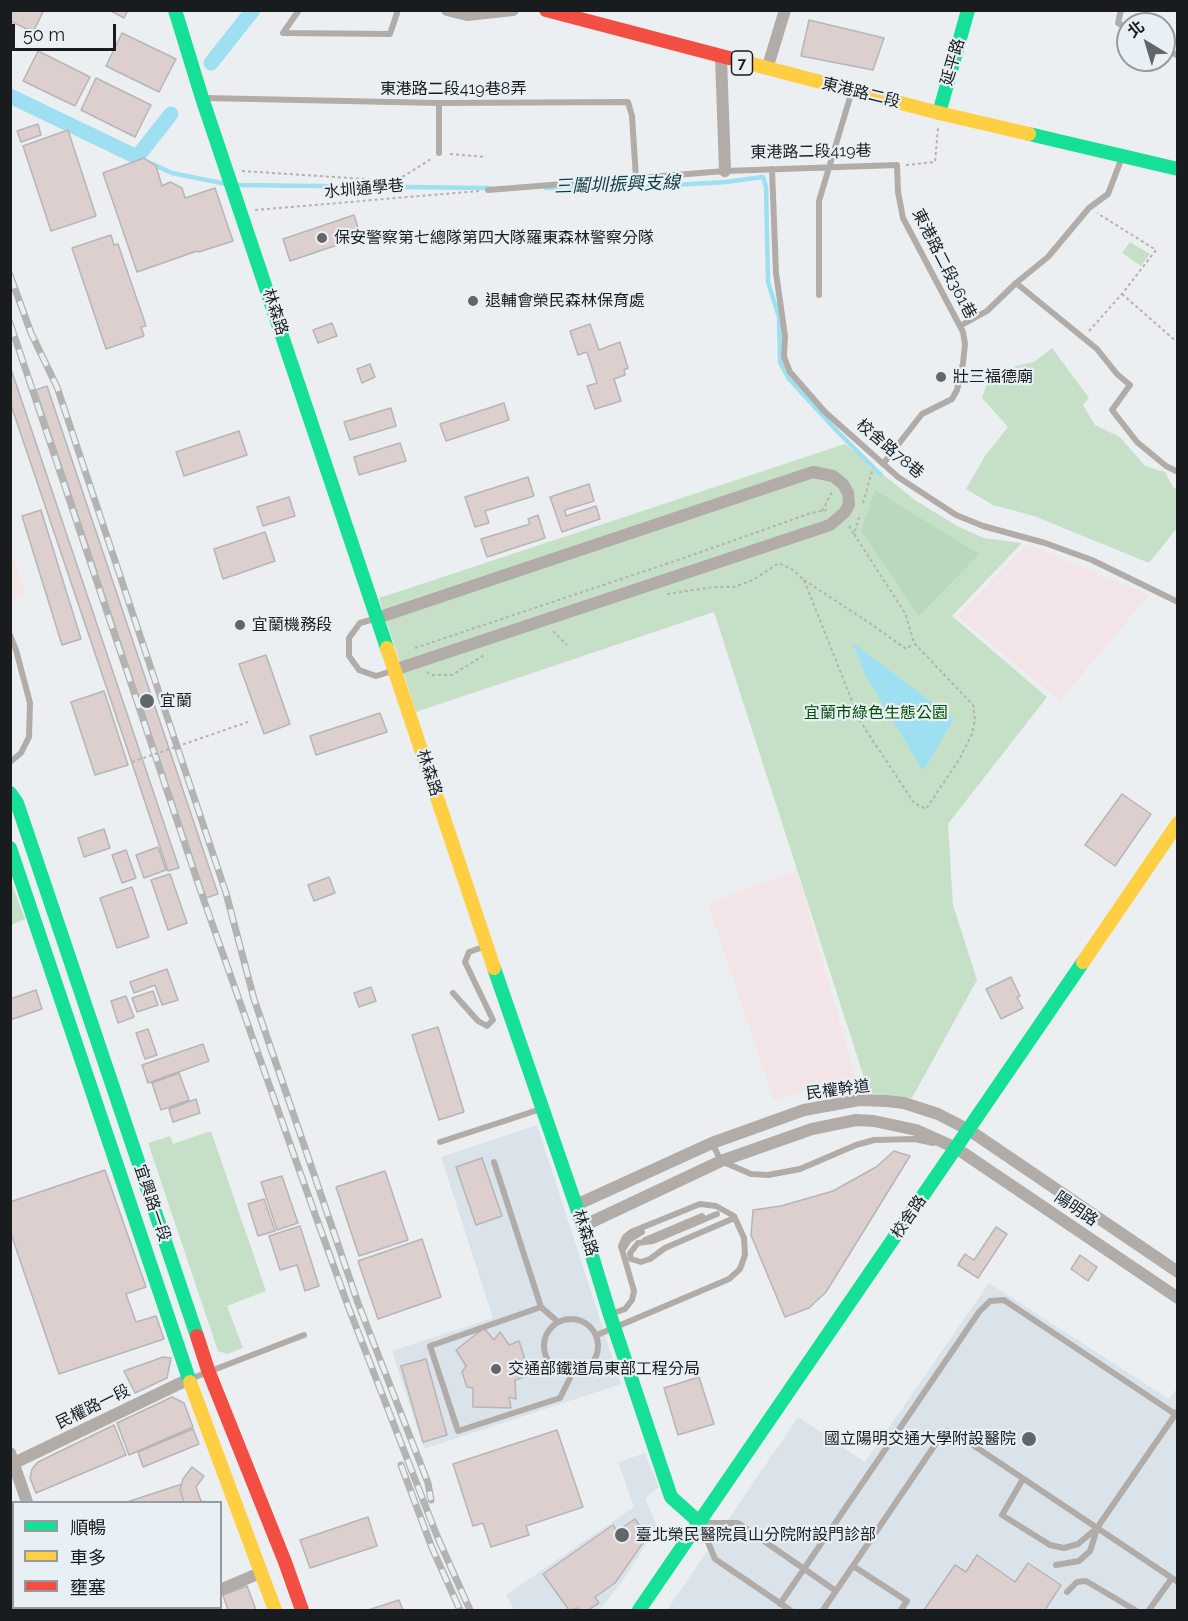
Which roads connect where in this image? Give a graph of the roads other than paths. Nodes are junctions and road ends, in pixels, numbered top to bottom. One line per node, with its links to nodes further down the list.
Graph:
1 (175, 10): 12 (street, 林森路)
2 (299, 10): 3 (lane)
3 (398, 10)
4 (447, 10): 5 (street)
5 (513, 10)
6 (546, 10): 9 (street, 東港路二段 / 7)
7 (785, 10): 10 (street)
8 (968, 10): 14 (street, 延平路)
9 (721, 57): 10 (street, 東港路二段 / 7); 21 (street)
10 (767, 69): 11 (street, 東港路二段 / 7)
11 (852, 90): 14 (street, 東港路二段 / 7); 18 (lane)
12 (202, 98): 13 (lane, 東港路二段419巷8弄); 30 (street, 林森路)
13 (439, 103): 15 (lane); 22 (lane, 東港路二段419巷8弄)
14 (939, 113): 16 (street, 東港路二段 / 7)
15 (439, 153)
16 (1122, 157): 20 (street, 東港路二段 / 7); 24 (lane)
17 (897, 165): 18 (lane, 東港路二段419巷); 26 (lane, 東港路二段361巷)
18 (829, 168): 19 (lane, 東港路二段419巷); 25 (lane)
19 (772, 169): 21 (lane, 東港路二段419巷); 27 (lane, 校舍路78巷)
20 (1178, 169)
21 (725, 171): 22 (lane, 東港路二段419巷)
22 (636, 177): 23 (lane, 東港路二段419巷)
23 (488, 190)
24 (1016, 284): 26 (lane); 28 (lane)
25 (819, 295)
26 (960, 326): 27 (lane, 東港路二段361巷)
27 (883, 464): 29 (lane, 校舍路78巷)
28 (1178, 472)
29 (1178, 602)
30 (377, 618): 32 (street, 林森路); 32 (lane); 32 (street)
31 (10, 635): 33 (lane)
32 (394, 670): 37 (street, 林森路)
33 (10, 762)
34 (10, 793): 58 (street, 宜興路一段)
35 (1178, 823): 40 (street, 校舍路)
36 (10, 848): 60 (street, 宜興路一段)
37 (487, 946): 38 (lane); 39 (street, 林森路)
38 (453, 993)
39 (542, 1109): 41 (lane); 46 (street, 林森路)
40 (969, 1130): 42 (street, 民權幹道); 43 (street, 校舍路); 51 (street, 陽明路)
41 (440, 1142)
42 (712, 1143): 45 (lane); 46 (street, 民權幹道)
43 (956, 1148): 45 (lane); 45 (street, 民權幹道); 52 (street, 陽明路); 65 (street, 校舍路)
44 (494, 1161): 53 (lane)
45 (721, 1161): 48 (street, 民權幹道)
46 (576, 1205): 48 (street, 林森路)
47 (734, 1218): 49 (lane); 49 (lane); 50 (lane); 54 (lane)
48 (584, 1226): 54 (street, 林森路)
49 (638, 1243): 50 (lane)
50 (625, 1260): 54 (lane)
51 (1178, 1272)
52 (1178, 1298)
53 (541, 1307): 55 (lane); 59 (lane)
54 (612, 1321): 57 (lane); 65 (street, 林森路)
55 (558, 1322): 57 (lane); 59 (lane)
56 (304, 1335): 58 (lane)
57 (597, 1335): 59 (lane)
58 (208, 1370): 60 (lane); 77 (street, 宜興路一段)
59 (572, 1374)
60 (189, 1379): 62 (street, 民權路一段); 70 (street, 宜興路一段)
61 (1176, 1412): 66 (lane); 69 (lane)
62 (12, 1460): 64 (street)
63 (1023, 1479): 66 (lane); 66 (lane); 68 (lane)
64 (26, 1501)
65 (700, 1523): 69 (lane); 75 (lane); 78 (street, 校舍路)
66 (1097, 1528): 67 (lane); 71 (lane)
67 (1056, 1564)
68 (853, 1566): 73 (lane); 81 (lane)
69 (805, 1569): 73 (lane); 75 (lane)
70 (262, 1572): 72 (street); 76 (street, 宜興路一段)
71 (1175, 1580): 83 (lane)
72 (222, 1589)
73 (836, 1590): 80 (lane)
74 (1067, 1592): 82 (lane)
75 (780, 1604): 79 (lane)
76 (275, 1611)
77 (302, 1611)
78 (639, 1611)
79 (790, 1611)
80 (823, 1611)
81 (901, 1611)
82 (1135, 1611)
83 (1149, 1611)

